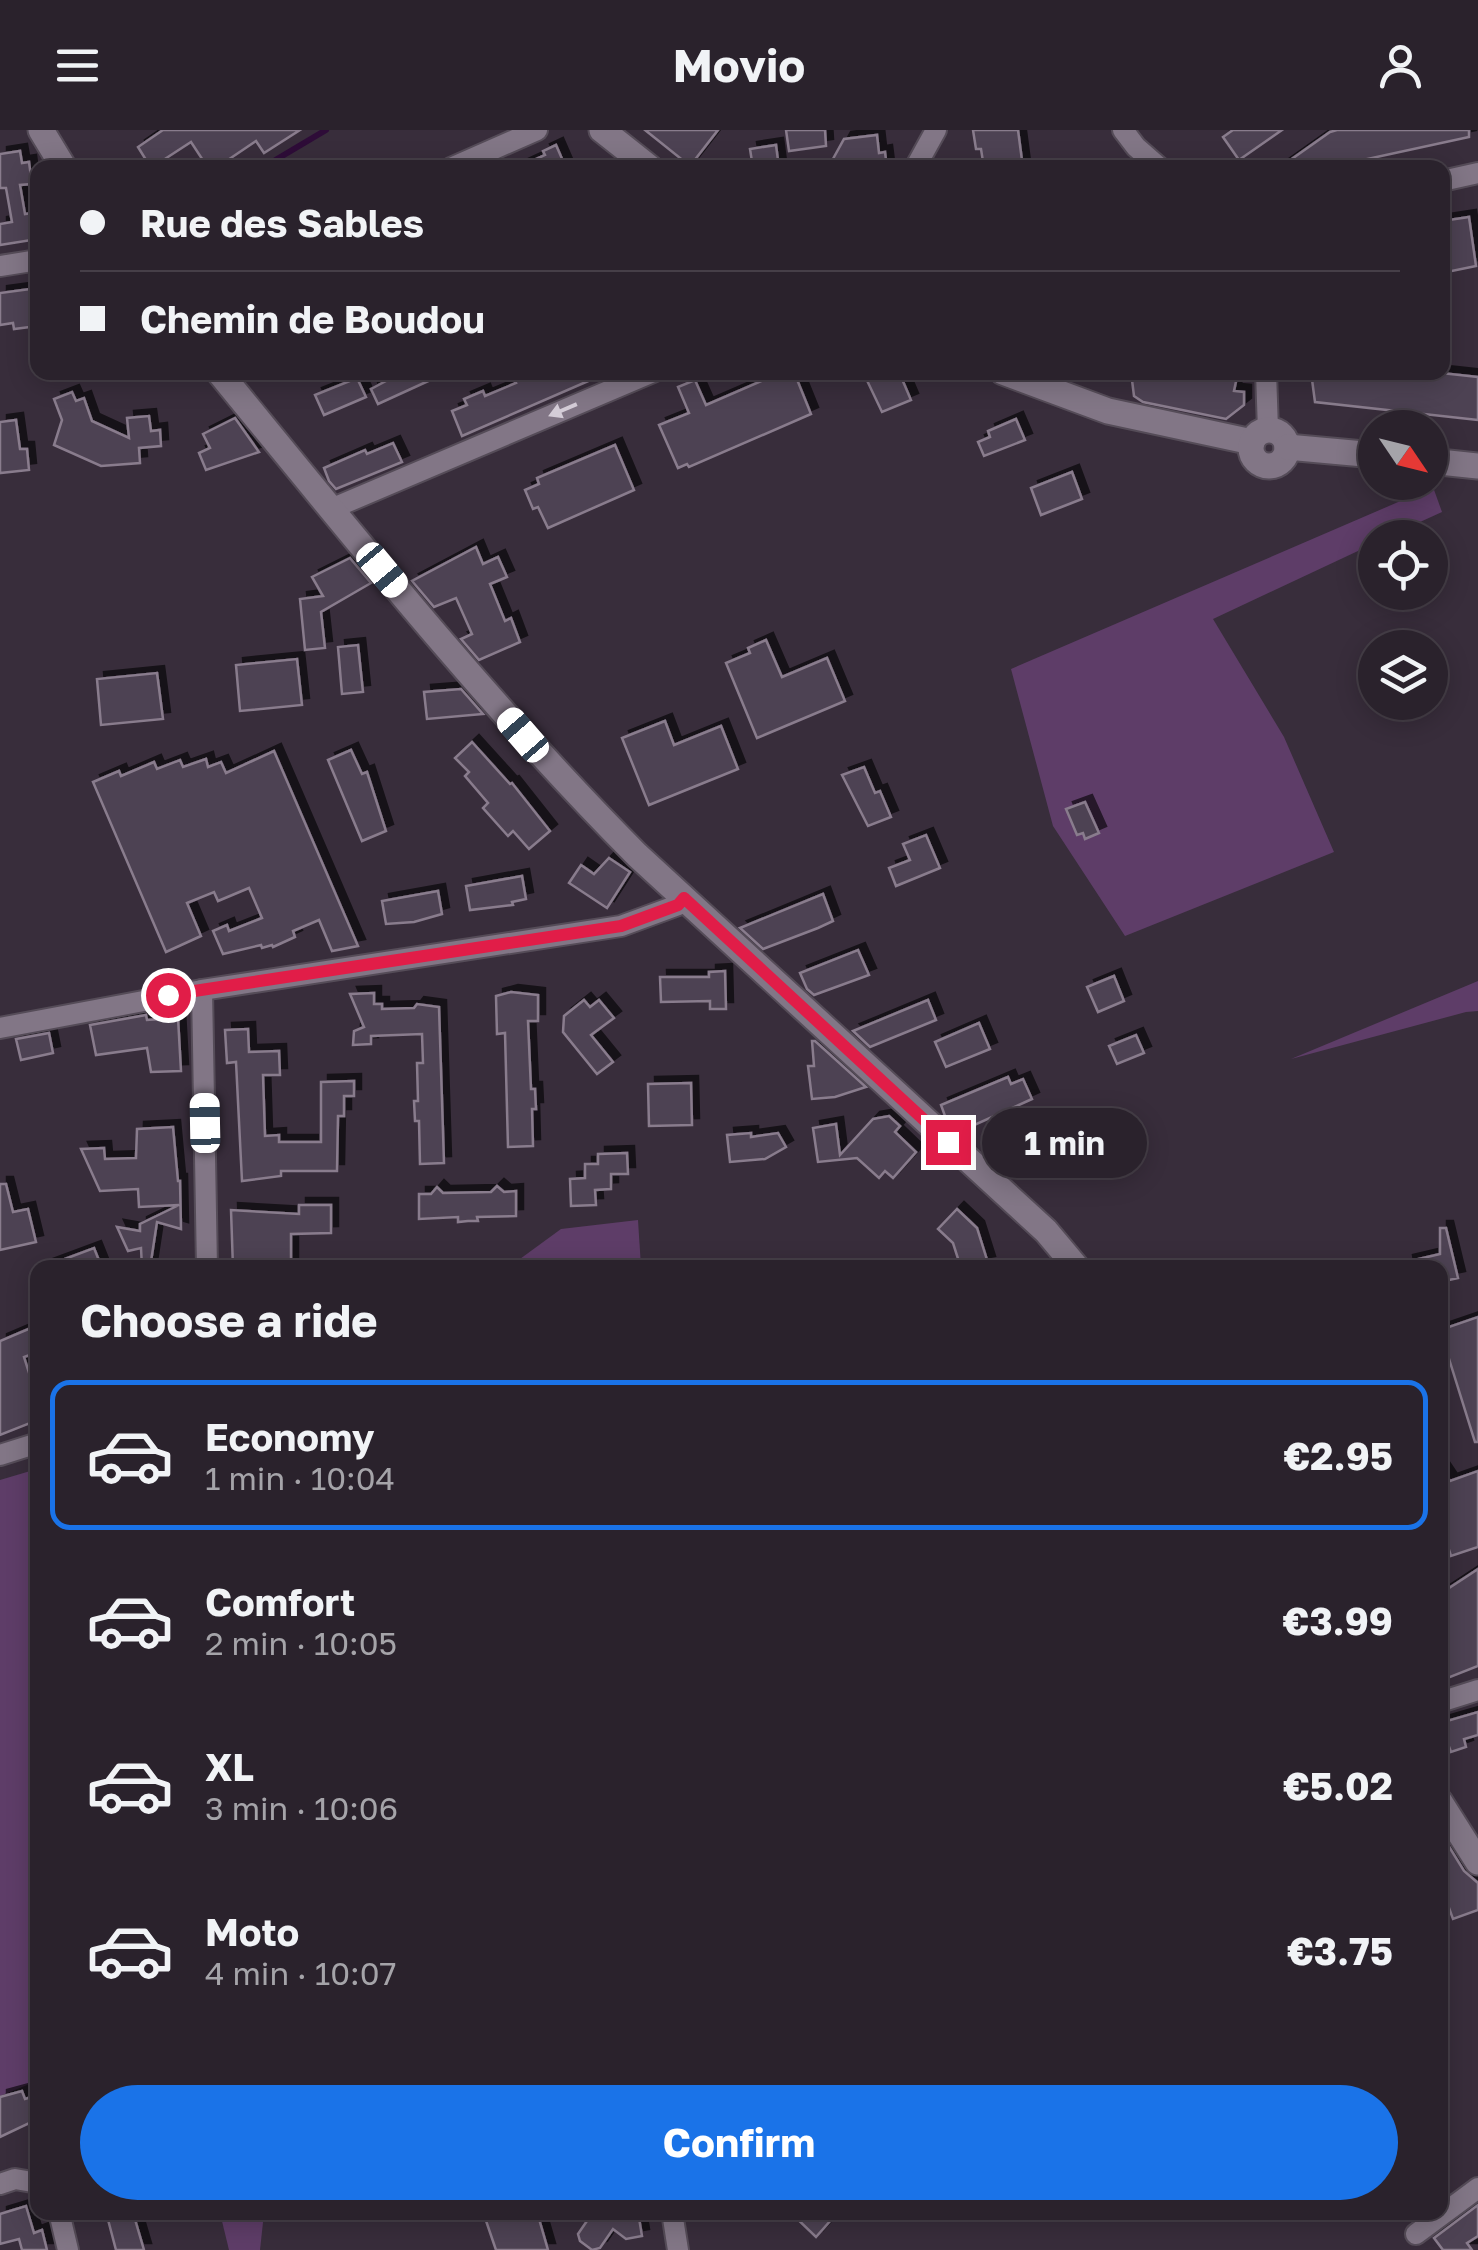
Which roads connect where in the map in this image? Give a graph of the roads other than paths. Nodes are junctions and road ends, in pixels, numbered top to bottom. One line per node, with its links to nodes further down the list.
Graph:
1 (41, 130): 6 (street)
2 (537, 130): 7 (street)
3 (602, 130): 8 (street)
4 (936, 130): 9 (street)
5 (1123, 130): 10 (street)
6 (59, 160)
7 (470, 160)
8 (640, 160)
9 (919, 160)
10 (1151, 160)
11 (1478, 172): 12 (street)
12 (1450, 179)
13 (30, 261): 14 (street)
14 (0, 266)
15 (226, 380): 23 (street)
16 (634, 380): 23 (street, one-way to 23)
17 (1025, 380): 19 (street)
18 (1266, 380): 19 (street)
19 (1269, 439): 20 (street)
20 (1358, 452)
21 (1448, 463): 22 (street)
22 (1478, 466)
23 (331, 508): 24 (street)
24 (684, 898): 25 (street); 28 (street)
25 (202, 990): 26 (street); 27 (street)
26 (0, 1028)
27 (207, 1260)
28 (1070, 1260)
29 (30, 1445): 30 (street)
30 (0, 1455)
31 (1478, 1690): 32 (street)
32 (1448, 1699)
33 (1448, 1815): 34 (street)
34 (1478, 1862)
35 (30, 2181): 36 (street)
36 (0, 2184)
37 (1478, 2188): 38 (street)
38 (1448, 2210)
39 (61, 2220): 43 (street)
40 (673, 2220): 44 (street)
41 (1435, 2220): 42 (street)
42 (1416, 2234)
43 (68, 2250)
44 (678, 2250)

